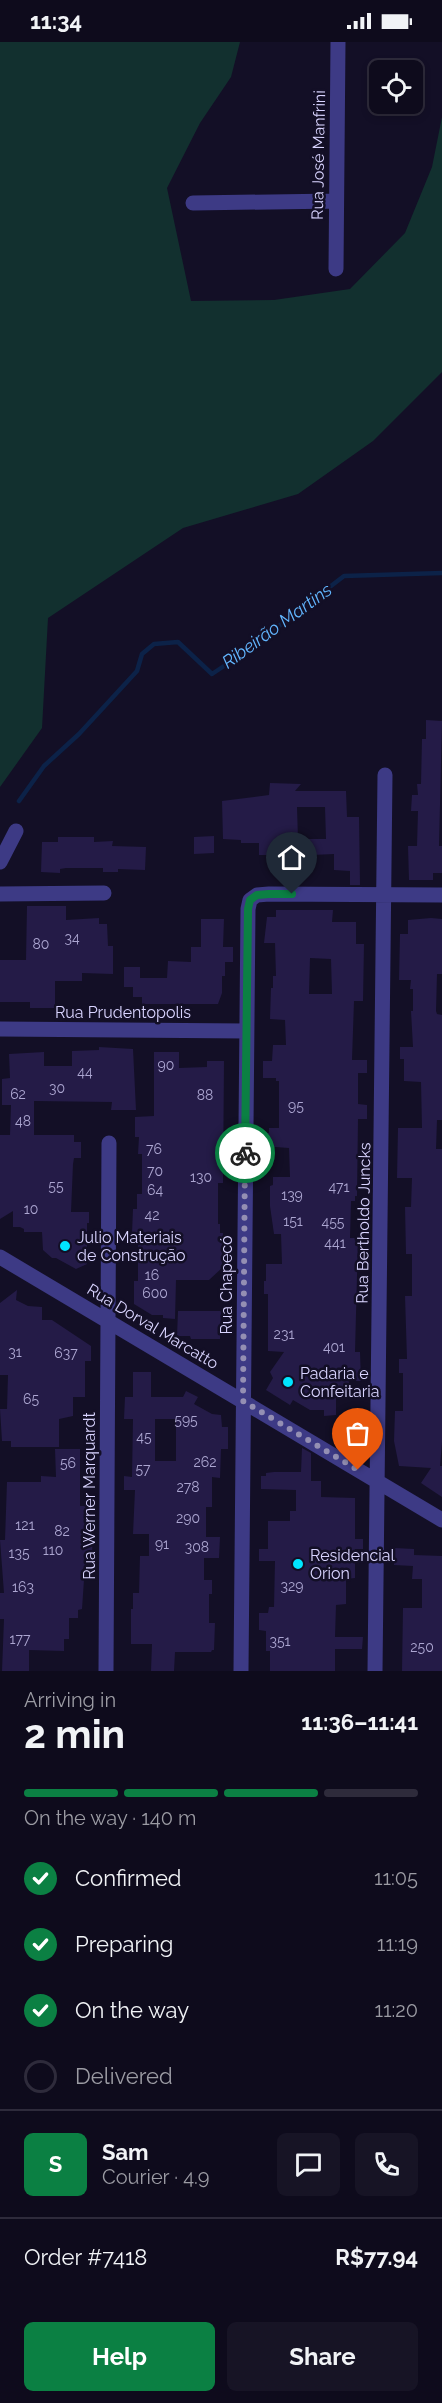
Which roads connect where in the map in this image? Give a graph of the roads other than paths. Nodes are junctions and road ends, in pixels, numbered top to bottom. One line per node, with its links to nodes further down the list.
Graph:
1 (338, 42): 2 (street, Rua José Manfrini)
2 (336, 201): 3 (street); 4 (street, Rua José Manfrini)
3 (193, 203)
4 (336, 269)
5 (385, 775): 10 (street, Rua Bertholdo Juncks)
6 (16, 831): 7 (street)
7 (0, 862)
8 (104, 893): 9 (street)
9 (0, 894)
10 (385, 894): 11 (street); 13 (street, Rua Chapecó); 18 (street, Rua Bertholdo Juncks)
11 (442, 895)
12 (0, 1029): 13 (street, Rua Prudentopolis)
13 (245, 1031): 17 (street, Rua Chapecó)
14 (109, 1143): 16 (street, Rua Werner Marquardt)
15 (0, 1257): 16 (street, Rua Dorval Marcatto)
16 (108, 1321): 17 (street, Rua Dorval Marcatto); 20 (street, Rua Werner Marquardt)
17 (243, 1401): 18 (street, Rua Dorval Marcatto); 21 (street, Rua Chapecó)
18 (378, 1481): 19 (street, Rua Dorval Marcatto); 22 (street, Rua Bertholdo Juncks)
19 (442, 1520)
20 (106, 1671)
21 (241, 1671)
22 (375, 1671)

